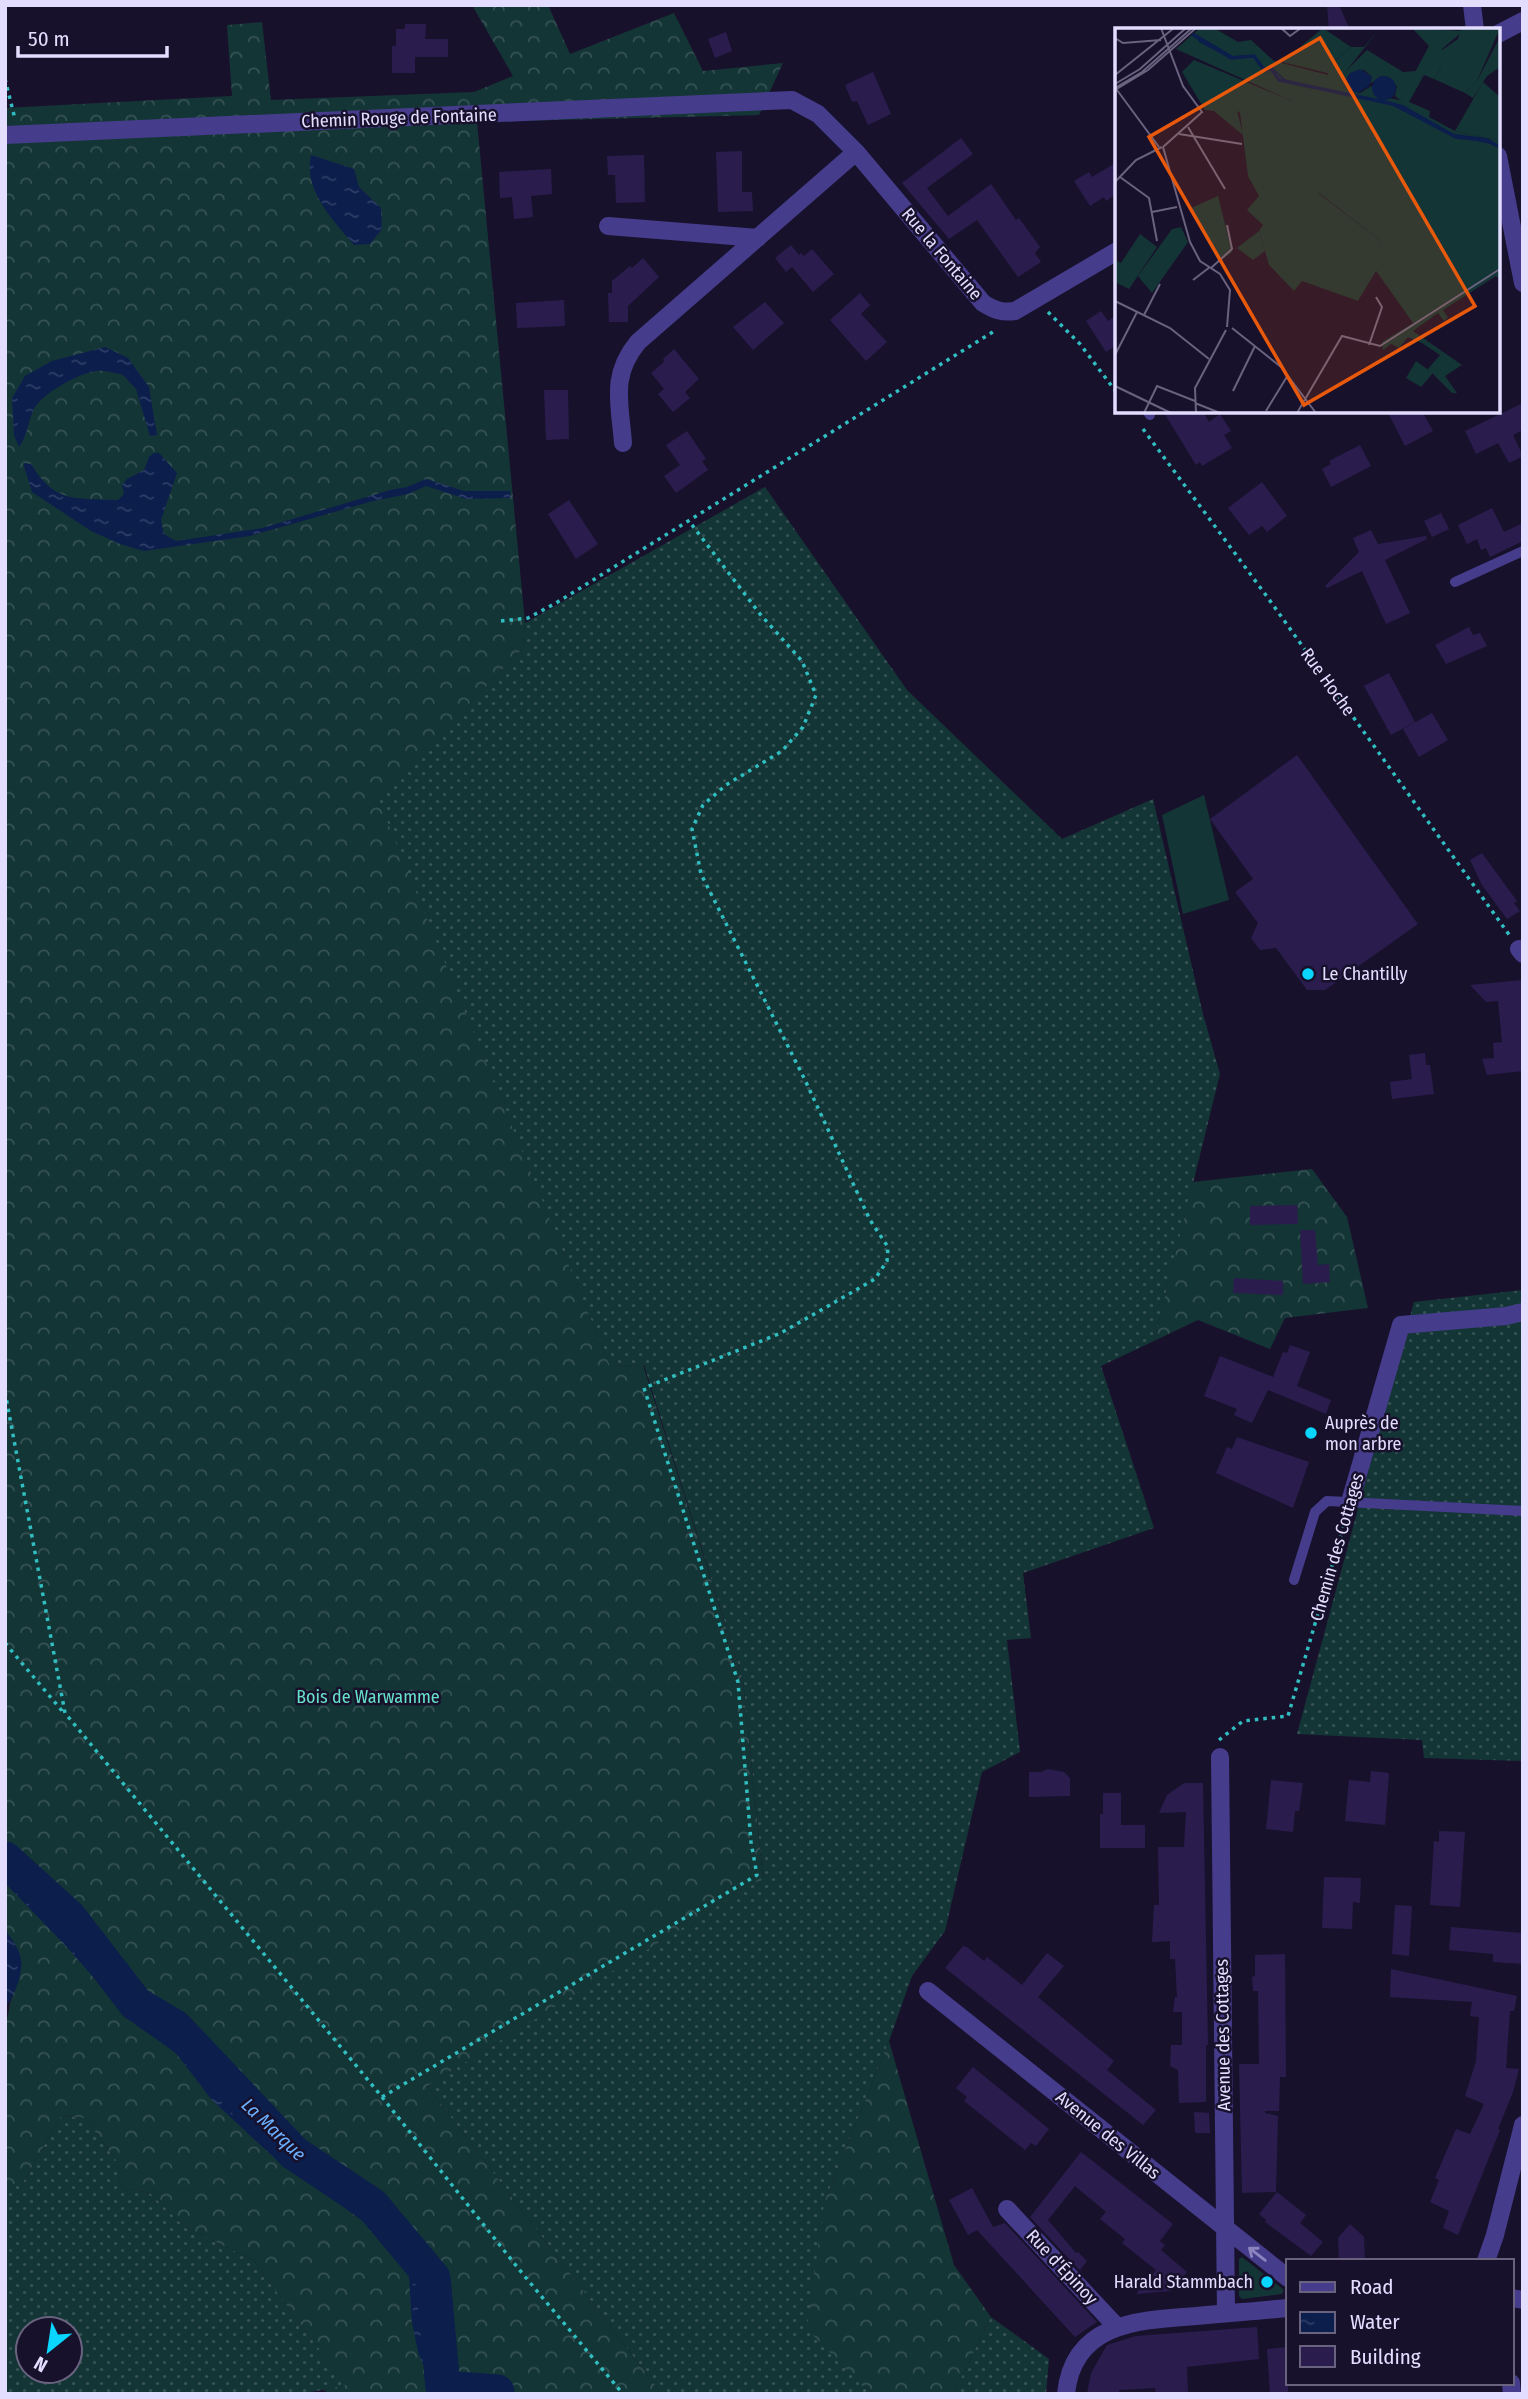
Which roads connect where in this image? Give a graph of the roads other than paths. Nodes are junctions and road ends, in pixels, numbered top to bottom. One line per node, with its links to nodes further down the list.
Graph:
1 (1472, 5): 3 (street)
2 (1523, 21): 4 (street)
3 (1475, 28)
4 (1500, 33)
5 (792, 100): 6 (street, Chemin Rouge de Fontaine); 7 (street, Rue la Fontaine)
6 (12, 134)
7 (856, 152): 10 (street); 11 (street, Rue la Fontaine)
8 (1500, 165): 12 (street)
9 (608, 226): 10 (street)
10 (758, 238): 14 (street)
11 (1115, 252)
12 (1520, 258): 13 (street)
13 (1523, 283)
14 (623, 443)
15 (1523, 551): 16 (lane)
16 (1455, 582)
17 (1523, 1312): 18 (street, Chemin des Cottages)
18 (1350, 1502): 19 (lane); 20 (lane)
19 (1523, 1511)
20 (1294, 1580)
21 (1220, 1757): 25 (street, Avenue des Cottages)
22 (928, 1991): 25 (street, Avenue des Villas)
23 (1523, 2125): 26 (street)
24 (1007, 2208): 30 (street, Rue d'Épinoy)
25 (1226, 2230): 27 (street, Avenue des Villas, one-way to 25); 29 (street, Avenue des Cottages)
26 (1487, 2259)
27 (1286, 2276)
28 (1286, 2308): 29 (street)
29 (1226, 2313): 30 (street)
30 (1116, 2326): 31 (street)
31 (1066, 2394)

